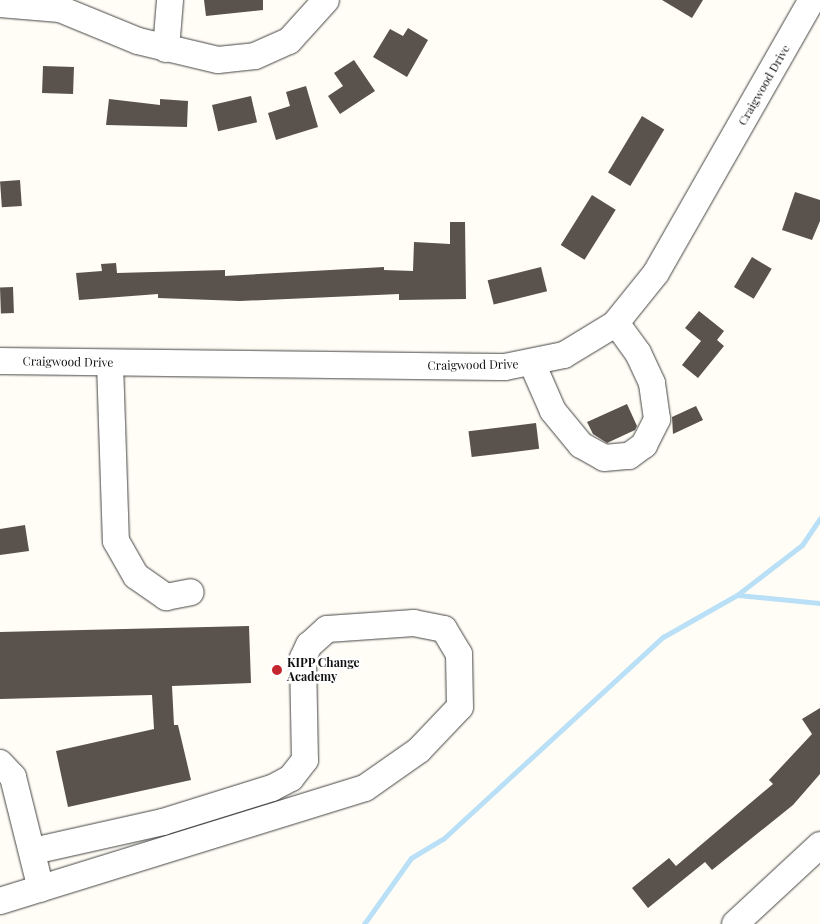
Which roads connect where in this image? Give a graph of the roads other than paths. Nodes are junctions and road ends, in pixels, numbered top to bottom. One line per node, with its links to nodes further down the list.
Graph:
1 (170, 0): 5 (street)
2 (326, 0): 5 (street)
3 (812, 0): 6 (street, Craigwood Drive)
4 (0, 4): 5 (street)
5 (166, 49)
6 (616, 322): 9 (street, Craigwood Drive); 9 (street)
7 (0, 361): 8 (street, Craigwood Drive)
8 (110, 363): 9 (street, Craigwood Drive); 10 (street)
9 (532, 363)
10 (191, 592)
11 (0, 763): 13 (street)
12 (820, 845): 16 (street)
13 (33, 851): 14 (street); 14 (street)
14 (41, 889): 15 (street)
15 (0, 901)
16 (735, 924)

